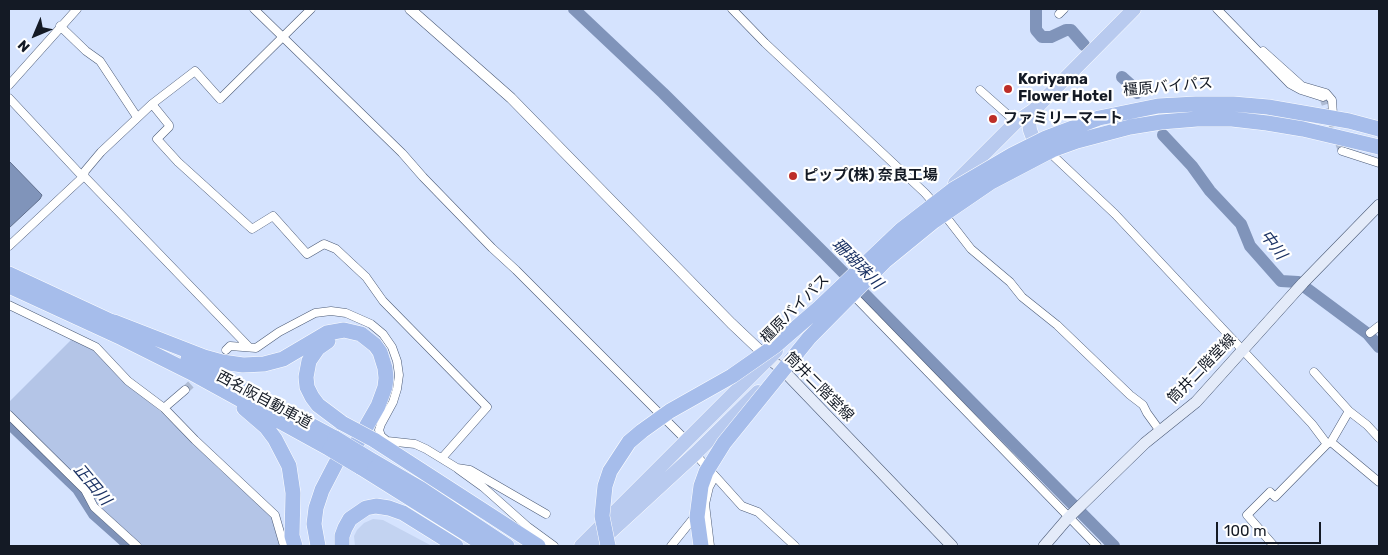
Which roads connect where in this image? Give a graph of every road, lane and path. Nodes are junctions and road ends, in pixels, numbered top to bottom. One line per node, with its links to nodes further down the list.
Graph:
1 (77, 9): 8 (street)
2 (254, 9): 9 (street)
3 (312, 9): 9 (street)
4 (410, 9): 43 (street)
5 (732, 9): 27 (street)
6 (1134, 9): 18 (highway)
7 (1217, 9): 10 (street)
8 (60, 26): 11 (street); 17 (street)
9 (283, 36): 15 (street); 52 (street)
10 (1252, 46): 13 (street); 16 (street)
11 (9, 85)
12 (980, 90): 18 (street)
13 (1322, 97)
14 (9, 98): 25 (street)
15 (152, 104): 17 (street); 56 (street)
16 (1333, 115): 19 (highway, 橿原バイパス); 20 (highway, 橿原バイパス)
17 (138, 117): 25 (street)
18 (1026, 118): 20 (highway); 26 (highway)
19 (1379, 129): 37 (highway, bridge)
20 (1034, 138): 22 (highway); 26 (highway, 橿原バイパス)
21 (1379, 147): 22 (highway, 橿原バイパス); 37 (highway, bridge)
22 (1046, 149): 29 (highway, 橿原バイパス); 42 (street)
23 (1342, 150): 24 (street)
24 (1379, 163)
25 (84, 176): 30 (street); 40 (street)
26 (955, 183): 27 (highway, 橿原バイパス)
27 (932, 201): 43 (highway, 橿原バイパス, bridge)
28 (1378, 208): 42 (main road, 筒井二階堂線)
29 (943, 213): 33 (highway, 橿原バイパス, bridge); 50 (street)
30 (9, 246)
31 (9, 274): 35 (highway, 西名阪自動車道)
32 (9, 286): 39 (highway, 西名阪自動車道)
33 (855, 296): 44 (highway, 橿原バイパス); 63 (street)
34 (9, 305): 47 (street)
35 (114, 322): 54 (highway, 西名阪自動車道); 73 (highway, bridge)
36 (1379, 326): 38 (street)
37 (804, 333): 77 (highway, bridge); 79 (highway, bridge)
38 (1370, 333)
39 (122, 338): 54 (highway, 西名阪自動車道); 66 (highway)
40 (249, 347): 41 (street); 56 (street)
41 (226, 350)
42 (1243, 350): 50 (main road, 筒井二階堂線); 53 (street)
43 (768, 358): 44 (main road, 筒井二階堂線); 52 (highway, 橿原バイパス)
44 (782, 369): 55 (highway, 橿原バイパス); 82 (main road, 筒井二階堂線)
45 (1314, 372): 48 (street)
46 (185, 390): 47 (street)
47 (164, 408): 65 (street)
48 (1348, 412): 51 (street); 53 (street)
49 (9, 415): 64 (street)
50 (1160, 431): 63 (main road, 筒井二階堂線)
51 (1379, 438)
52 (686, 440): 75 (highway, 橿原バイパス)
53 (1329, 443): 60 (street); 85 (street)
54 (332, 444): 57 (highway, 西名阪自動車道, bridge)
55 (695, 454): 59 (street); 76 (highway, 橿原バイパス)
56 (442, 458): 58 (street)
57 (363, 462): 71 (highway, 西名阪自動車道); 72 (highway, 西名阪自動車道)
58 (457, 468): 62 (street); 74 (street)
59 (715, 476): 61 (street); 81 (street)
60 (1379, 482)
61 (705, 504): 78 (street); 80 (street)
62 (546, 514)
63 (1069, 517): 83 (main road, 筒井二階堂線); 84 (street)
64 (137, 546)
65 (284, 546)
66 (295, 546)
67 (318, 546): 68 (highway)
68 (326, 546)
69 (342, 546): 70 (highway)
70 (456, 546)
71 (486, 546)
72 (508, 546)
73 (538, 546)
74 (554, 546)
75 (581, 546)
76 (595, 546)
77 (608, 546)
78 (671, 546)
79 (701, 546)
80 (710, 546)
81 (794, 546)
82 (952, 546)
83 (1044, 546)
84 (1097, 546)
85 (1274, 546)

